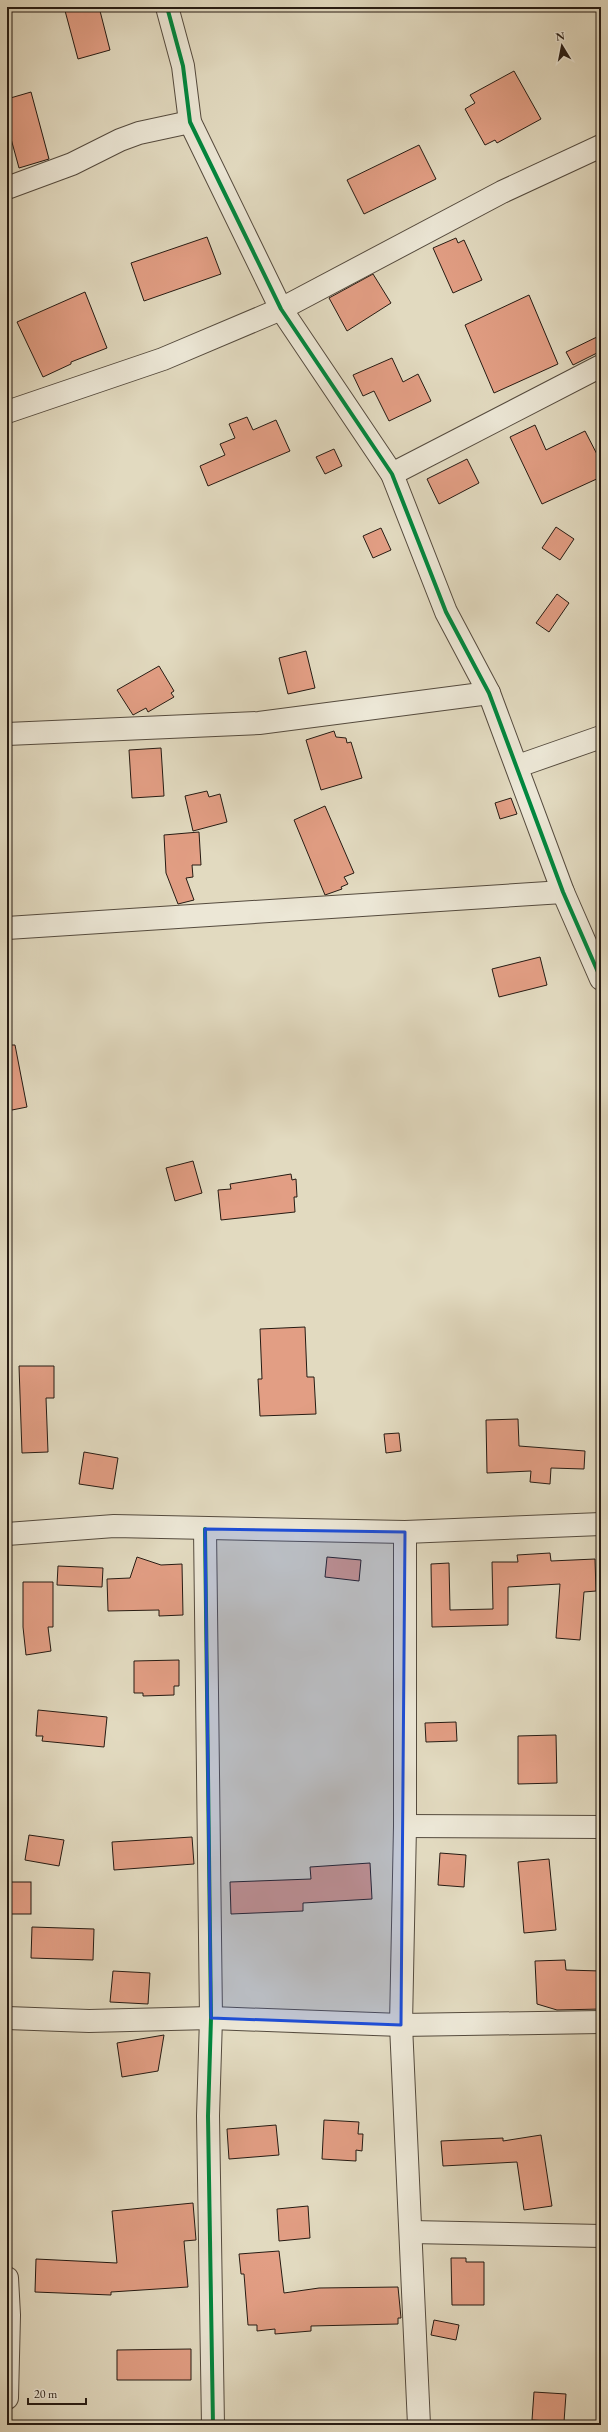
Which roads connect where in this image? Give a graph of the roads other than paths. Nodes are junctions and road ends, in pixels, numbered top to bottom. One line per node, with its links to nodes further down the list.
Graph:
1 (167, 7): 2 (street)
2 (190, 122): 4 (street); 5 (street)
3 (601, 146): 5 (street)
4 (7, 188)
5 (282, 310): 7 (street); 8 (street)
6 (601, 366): 8 (street)
7 (7, 412)
8 (392, 474): 9 (street)
9 (489, 693): 10 (street); 12 (street)
10 (7, 734)
11 (601, 737): 12 (street)
12 (518, 766): 13 (street)
13 (563, 892): 14 (street); 15 (street)
14 (7, 928)
15 (601, 979)
16 (601, 1524): 18 (street)
17 (205, 1529): 18 (street); 19 (street); 23 (street)
18 (405, 1532): 20 (street)
19 (7, 1534)
20 (405, 1826): 21 (street); 25 (street)
21 (601, 1827)
22 (7, 2018): 23 (street)
23 (211, 2018): 25 (street); 30 (street)
24 (601, 2022): 25 (street)
25 (401, 2025): 26 (street)
26 (411, 2232): 27 (street); 31 (street)
27 (601, 2236)
28 (7, 2278): 29 (street)
29 (7, 2398)
30 (213, 2425)
31 (419, 2425)

